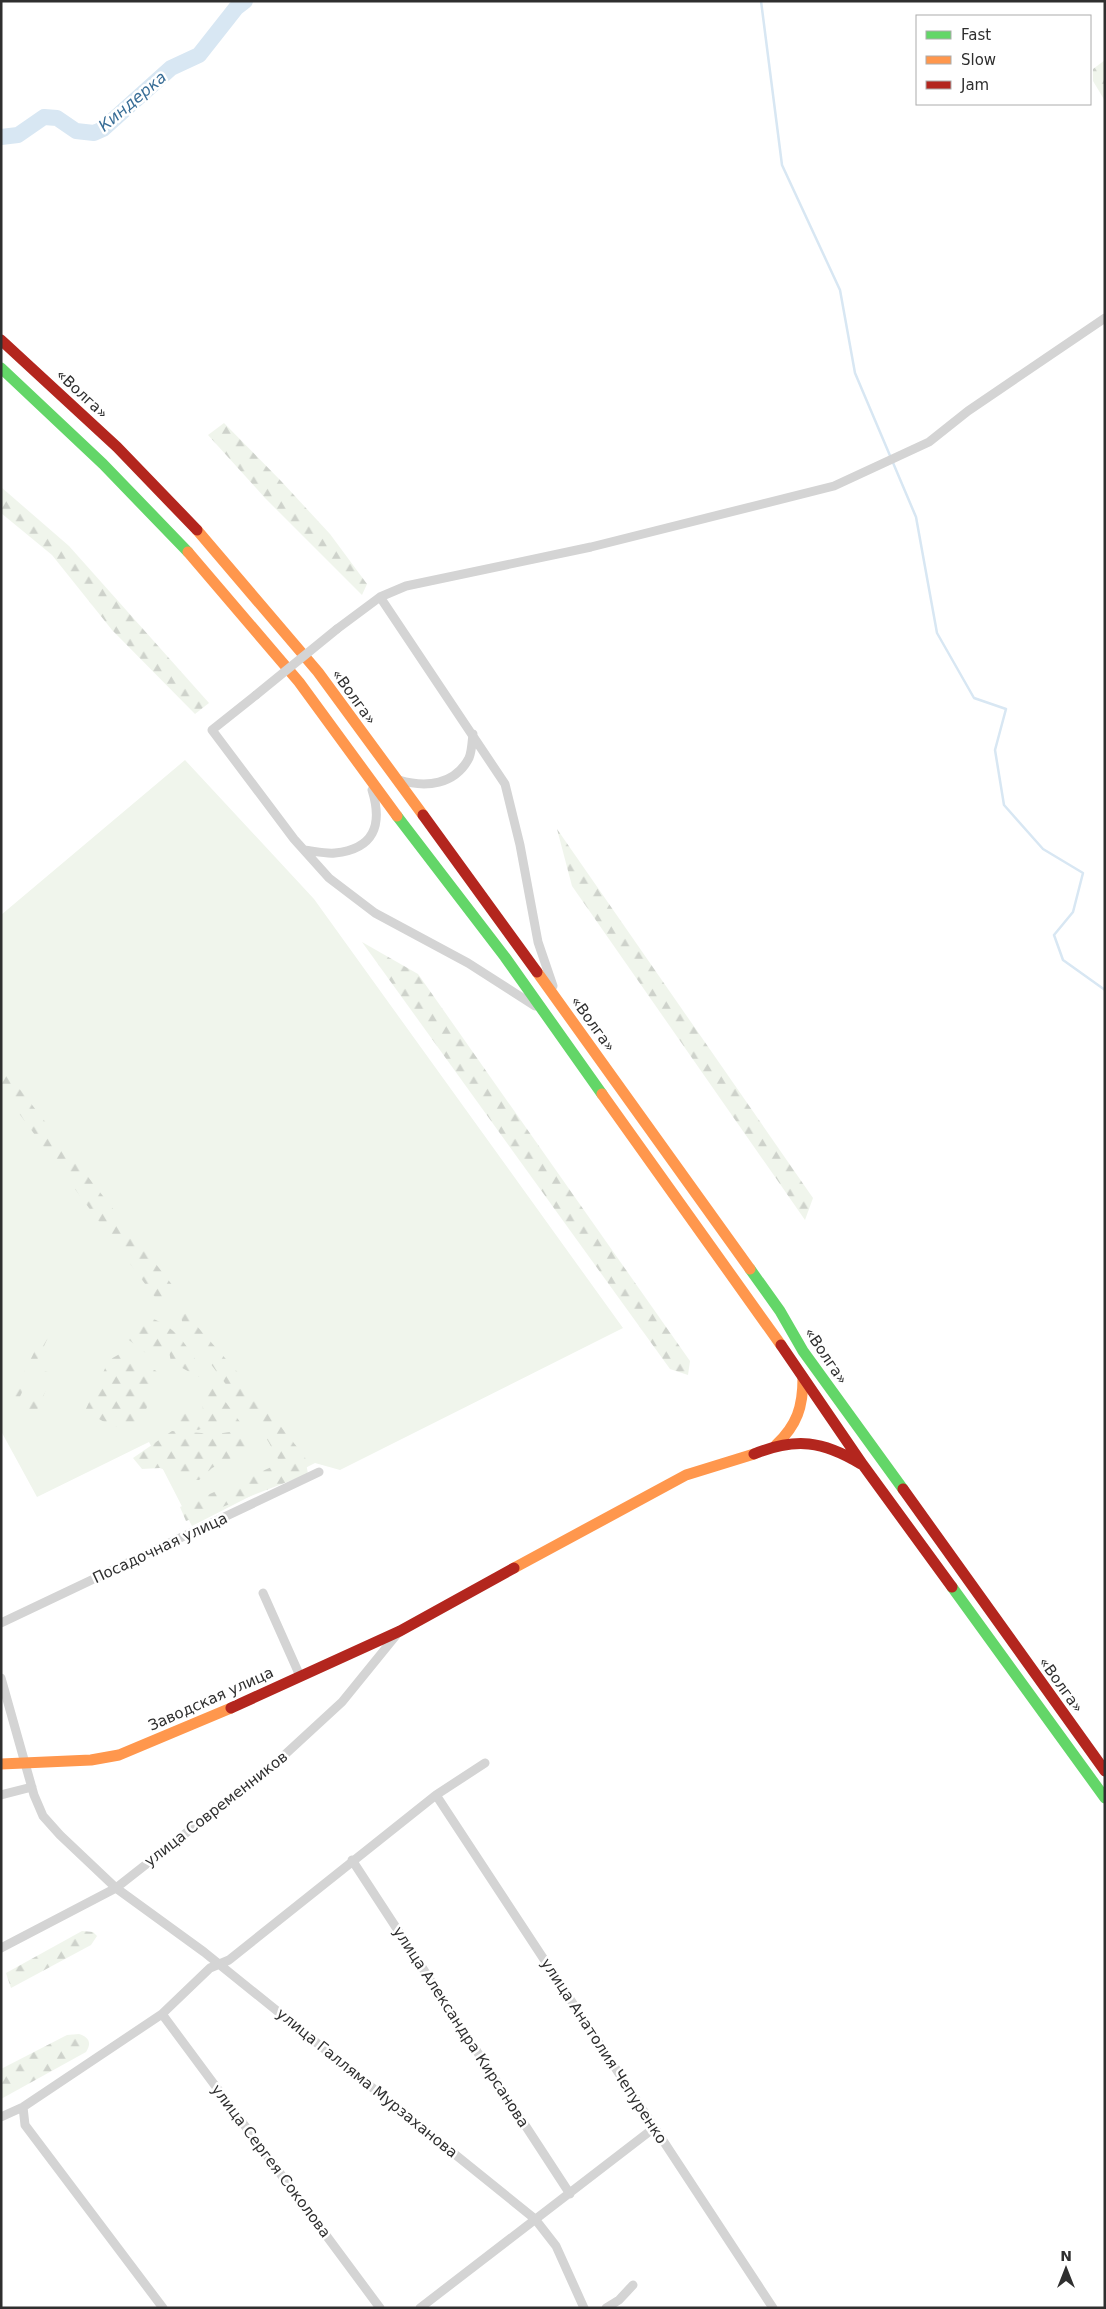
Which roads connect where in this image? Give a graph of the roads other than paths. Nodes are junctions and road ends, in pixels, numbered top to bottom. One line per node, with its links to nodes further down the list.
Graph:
1 (1105, 318): 4 (street)
2 (1, 340): 7 (main road, «Волга»)
3 (1, 368): 6 (main road, «Волга»)
4 (380, 597): 5 (street); 8 (street, bridge)
5 (473, 734): 7 (street); 9 (street)
6 (368, 778): 8 (street); 10 (main road, «Волга»)
7 (395, 778): 9 (main road, «Волга»)
8 (304, 850): 10 (street)
9 (558, 1002): 23 (main road, «Волга»)
10 (544, 1012): 11 (main road, «Волга»)
11 (803, 1378): 12 (main road); 13 (main road, «Волга»)
12 (776, 1444): 13 (main road); 17 (main road, Заводская улица)
13 (864, 1465): 27 (main road, «Волга»)
14 (319, 1472): 16 (street, Посадочная улица)
15 (263, 1593): 18 (street)
16 (1, 1623)
17 (400, 1631): 18 (main road, Заводская улица); 29 (street, улица Современников)
18 (300, 1676): 22 (main road, Заводская улица)
19 (1, 1678): 22 (street, улица Галляма Мурзаханова)
20 (485, 1763): 26 (street)
21 (1, 1764): 22 (main road, Заводская улица)
22 (26, 1764): 24 (street, улица Галляма Мурзаханова)
23 (1105, 1772)
24 (32, 1787): 25 (street); 29 (street, улица Галляма Мурзаханова)
25 (1, 1795)
26 (436, 1795): 28 (street); 35 (street, улица Анатолия Чепуренко)
27 (1105, 1798)
28 (352, 1860): 31 (street); 36 (street, улица Александра Кирсанова)
29 (116, 1888): 30 (street, улица Современников); 31 (street, улица Галляма Мурзаханова)
30 (1, 1948)
31 (219, 1964): 32 (street); 37 (street, улица Галляма Мурзаханова)
32 (162, 2014): 33 (street); 40 (street, улица Сергея Соколова)
33 (22, 2107): 34 (street); 39 (street)
34 (1, 2117)
35 (654, 2128): 36 (street); 44 (street, улица Анатолия Чепуренко)
36 (570, 2194): 37 (street)
37 (535, 2219): 41 (street); 42 (street, улица Галляма Мурзаханова)
38 (633, 2285): 43 (street)
39 (163, 2308)
40 (380, 2308)
41 (420, 2308)
42 (584, 2308)
43 (606, 2308)
44 (773, 2308)

